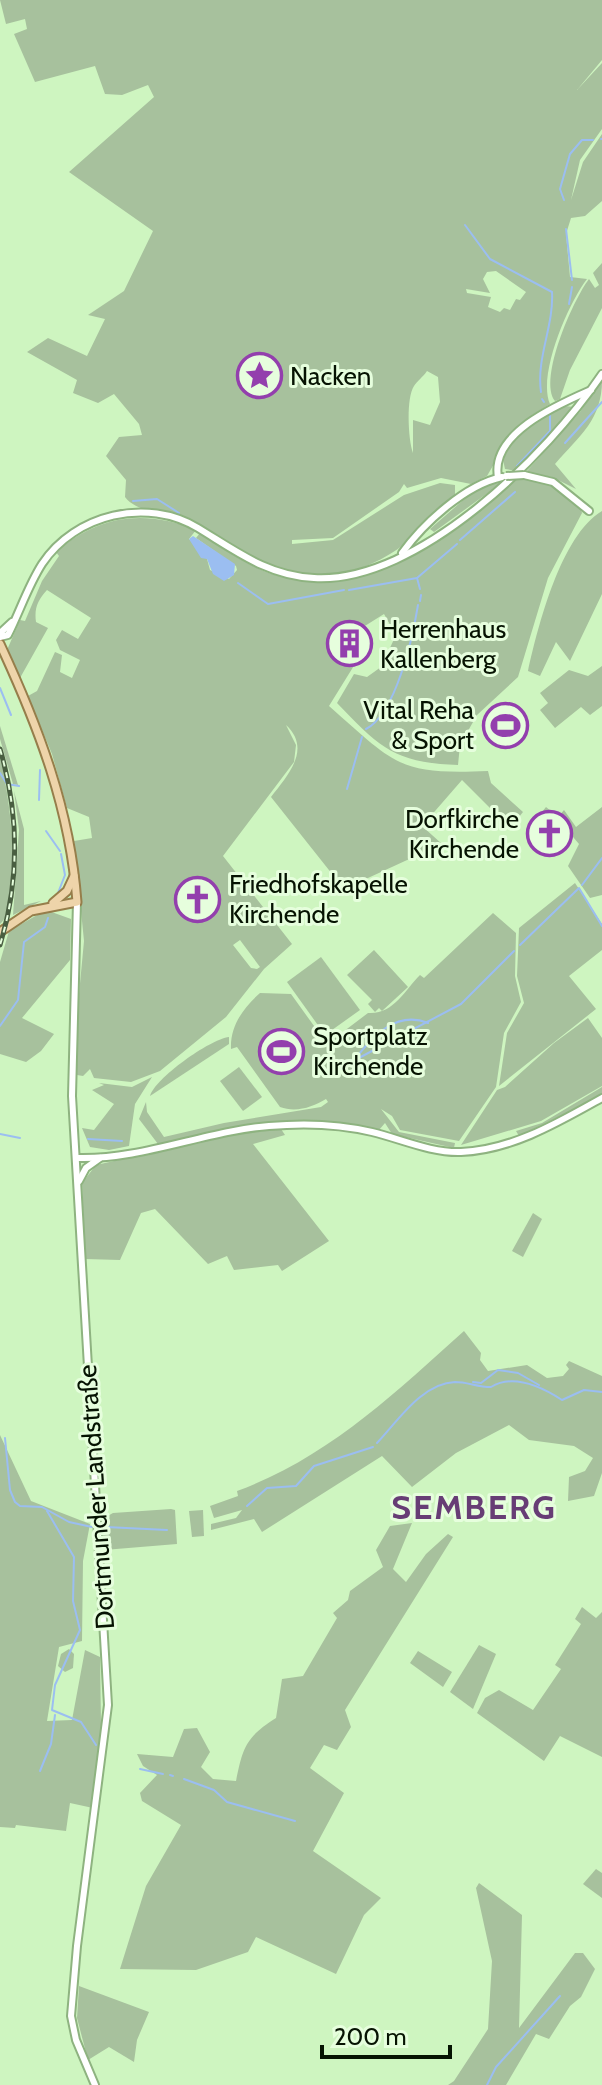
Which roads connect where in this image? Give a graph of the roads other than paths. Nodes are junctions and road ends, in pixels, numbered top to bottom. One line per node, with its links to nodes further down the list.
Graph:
1 (602, 374): 2 (main road)
2 (592, 389): 3 (main road); 4 (main road)
3 (555, 405): 4 (main road); 5 (main road)
4 (579, 407): 7 (main road)
5 (502, 476): 6 (main road, bridge); 7 (main road)
6 (587, 511)
7 (400, 555): 8 (main road)
8 (0, 635)
9 (0, 644): 10 (main road)
10 (75, 874): 11 (main road); 12 (main road)
11 (77, 902): 12 (main road); 16 (main road, Dortmunder Landstraße)
12 (48, 906): 13 (main road)
13 (0, 932)
14 (602, 1098): 15 (main road)
15 (103, 1156): 16 (main road); 17 (main road)
16 (77, 1158): 17 (main road, Dortmunder Landstraße)
17 (78, 1184): 18 (main road, Dortmunder Landstraße)
18 (95, 2085)

